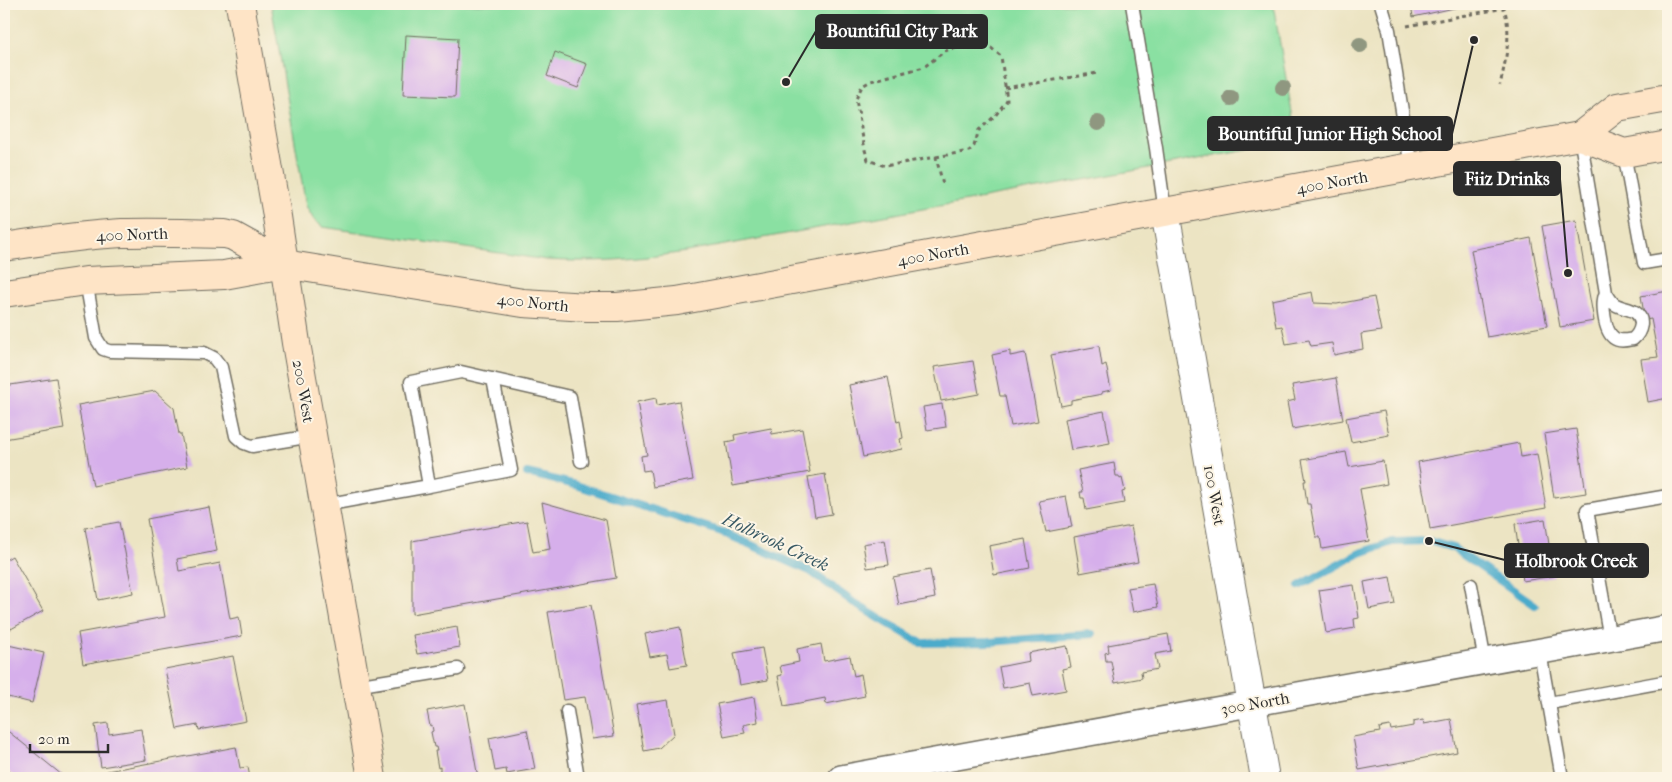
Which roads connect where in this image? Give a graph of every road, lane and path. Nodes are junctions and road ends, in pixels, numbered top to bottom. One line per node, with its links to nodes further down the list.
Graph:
1 (240, 4): 18 (main road, 200 West)
2 (1132, 4): 15 (lane)
3 (1381, 4): 13 (lane)
4 (1404, 26): 6 (path)
5 (1098, 73): 7 (path)
6 (1500, 85)
7 (1005, 88): 12 (path); 12 (path)
8 (1668, 98): 9 (main road, 400 North)
9 (1580, 136): 11 (main road); 13 (main road, 400 North); 20 (lane)
10 (1668, 145): 11 (main road)
11 (1624, 153): 17 (lane)
12 (936, 157): 14 (path)
13 (1411, 167): 15 (main road, 400 North)
14 (943, 185)
15 (1165, 212): 18 (main road, 400 North); 37 (street, 100 West)
16 (4, 248): 18 (main road, 400 North)
17 (1668, 259)
18 (284, 264): 19 (main road, 400 North); 23 (main road, 200 West)
19 (86, 281): 21 (main road, 400 North); 23 (lane)
20 (1606, 292)
21 (4, 293)
22 (492, 379): 24 (lane); 25 (lane); 25 (lane)
23 (312, 436): 27 (main road, 200 West)
24 (581, 461)
25 (430, 486): 27 (lane)
26 (1668, 496): 30 (lane)
27 (324, 505): 35 (main road, 200 West)
28 (1471, 585): 32 (lane)
29 (1668, 628): 30 (street, 300 North)
30 (1610, 639): 31 (street, 300 North)
31 (1540, 652): 32 (street, 300 North); 36 (lane)
32 (1485, 662): 37 (street, 300 North)
33 (458, 669): 35 (lane)
34 (1668, 682): 36 (lane)
35 (355, 686): 39 (main road, 200 West)
36 (1549, 703): 43 (lane)
37 (1252, 704): 41 (street, 300 North); 42 (street, 100 West)
38 (567, 711): 40 (lane)
39 (372, 778)
40 (578, 778)
41 (841, 778)
42 (1265, 778)
43 (1562, 778)

